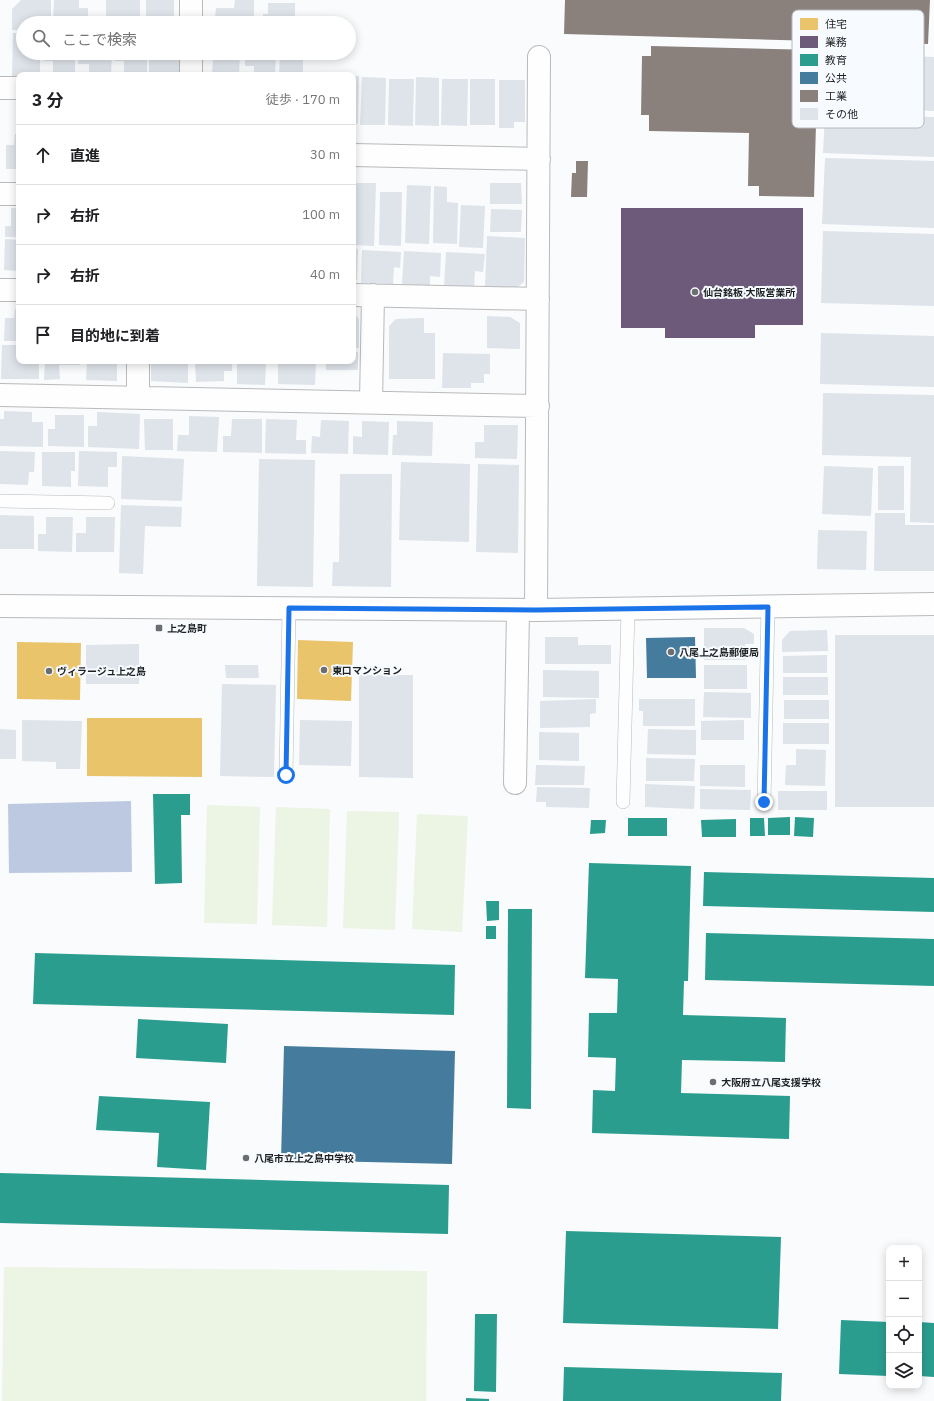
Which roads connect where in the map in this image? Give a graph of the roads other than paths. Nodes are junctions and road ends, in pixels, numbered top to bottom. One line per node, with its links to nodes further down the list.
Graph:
1 (191, 0): 2 (street)
2 (191, 16)
3 (539, 58): 9 (street)
4 (191, 60): 5 (street)
5 (191, 72)
6 (0, 88): 7 (street)
7 (16, 88)
8 (356, 155): 9 (street)
9 (539, 159): 15 (street)
10 (0, 194): 11 (street)
11 (16, 194)
12 (0, 290): 13 (street)
13 (16, 290)
14 (363, 295): 15 (street); 19 (street)
15 (538, 299): 20 (street)
16 (138, 364): 18 (street)
17 (0, 396): 18 (street)
18 (138, 397): 19 (street)
19 (371, 402): 20 (street)
20 (538, 406): 28 (street)
21 (0, 501): 22 (lane)
22 (108, 503)
23 (934, 604): 25 (street)
24 (0, 606): 26 (street)
25 (768, 607): 27 (street); 32 (lane)
26 (289, 608): 28 (street); 29 (lane)
27 (628, 609): 28 (street); 31 (lane)
28 (527, 610): 30 (street)
29 (286, 775)
30 (515, 783)
31 (624, 802)
32 (764, 802)

